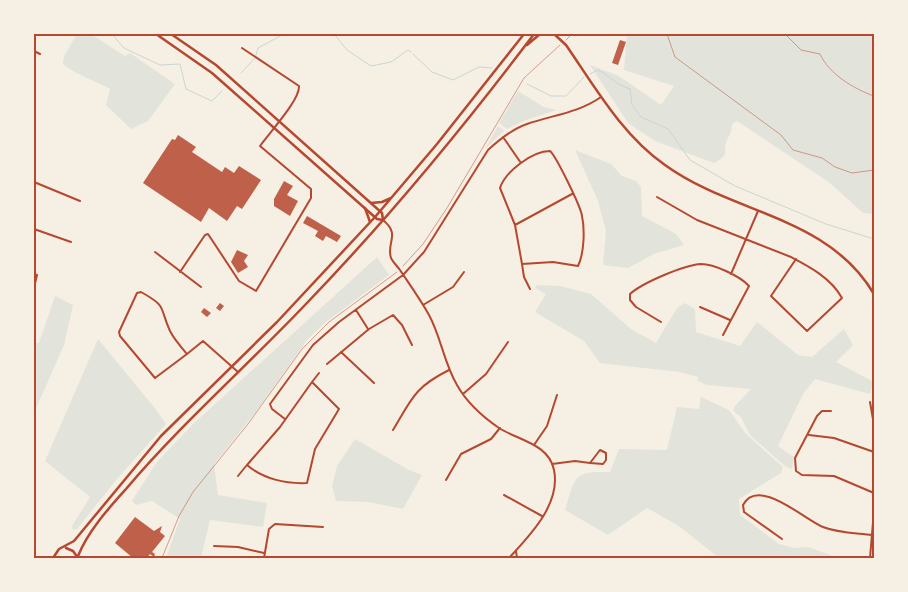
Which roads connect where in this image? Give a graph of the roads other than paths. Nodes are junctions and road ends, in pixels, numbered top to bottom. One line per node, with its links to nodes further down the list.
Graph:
1 (156, 34): 13 (main road)
2 (171, 34): 12 (main road)
3 (524, 34): 18 (main road)
4 (534, 34): 7 (main road)
5 (540, 34): 7 (main road)
6 (554, 34): 11 (main road)
7 (525, 45): 26 (main road)
8 (242, 48): 12 (street)
9 (34, 51): 10 (street)
10 (40, 54)
11 (602, 97): 14 (street); 23 (main road)
12 (278, 120): 13 (street); 21 (main road)
13 (274, 126): 22 (main road); 35 (street)
14 (503, 137): 15 (street); 39 (street)
15 (521, 163): 17 (street); 28 (street)
16 (34, 182): 20 (street)
17 (573, 194): 28 (street); 34 (street)
18 (392, 197): 21 (main road); 24 (main road)
19 (657, 197): 30 (street)
20 (80, 201)
21 (371, 203): 24 (main road)
22 (366, 208): 25 (main road); 27 (main road)
23 (758, 210): 30 (street); 43 (main road)
24 (380, 211): 25 (main road); 26 (main road)
25 (375, 217): 26 (main road); 27 (main road)
26 (384, 220): 39 (street); 58 (main road)
27 (370, 222): 56 (main road)
28 (515, 224): 34 (street)
29 (34, 229): 31 (street)
30 (747, 239): 33 (street); 38 (street)
31 (71, 242)
32 (155, 252): 35 (street)
33 (796, 260): 33 (street)
34 (522, 264): 42 (street)
35 (180, 272): 40 (street)
36 (464, 272): 44 (street)
37 (34, 274): 41 (street)
38 (732, 274): 47 (street); 48 (street)
39 (403, 275): 44 (street); 46 (street)
40 (202, 286)
41 (34, 288)
42 (530, 288)
43 (874, 294)
44 (423, 305): 57 (street)
45 (700, 307): 47 (street)
46 (356, 310): 49 (street); 66 (street)
47 (730, 320): 50 (street)
48 (661, 322)
49 (369, 329): 52 (street); 53 (street)
50 (723, 335)
51 (508, 342): 62 (street)
52 (412, 344)
53 (341, 352): 55 (street); 61 (street)
54 (187, 354): 54 (street); 56 (street)
55 (327, 364)
56 (232, 367): 58 (street); 86 (main road)
57 (449, 370): 62 (street); 69 (street)
58 (238, 372): 89 (main road)
59 (319, 373): 60 (street)
60 (312, 382): 66 (street); 75 (street)
61 (374, 383)
62 (463, 394): 68 (street)
63 (557, 395): 71 (street)
64 (870, 402): 67 (street)
65 (831, 411): 70 (street)
66 (285, 419): 75 (street)
67 (874, 425)
68 (500, 428): 71 (street); 77 (street)
69 (393, 430)
70 (809, 435): 72 (street); 78 (street)
71 (534, 445): 74 (street)
72 (874, 452)
73 (590, 463): 73 (street); 74 (street)
74 (552, 464): 81 (street)
75 (246, 465): 76 (street)
76 (238, 476)
77 (446, 480)
78 (874, 493)
79 (504, 495): 81 (street)
80 (874, 510): 83 (street)
81 (542, 516): 87 (street)
82 (323, 527): 88 (street)
83 (872, 535): 84 (street); 94 (street)
84 (782, 539)
85 (214, 546): 88 (street)
86 (66, 548): 89 (main road); 90 (main road)
87 (516, 551): 92 (street); 93 (street)
88 (264, 553): 91 (street)
89 (78, 557)
90 (52, 558)
91 (264, 558)
92 (509, 558)
93 (517, 558)
94 (870, 558)

